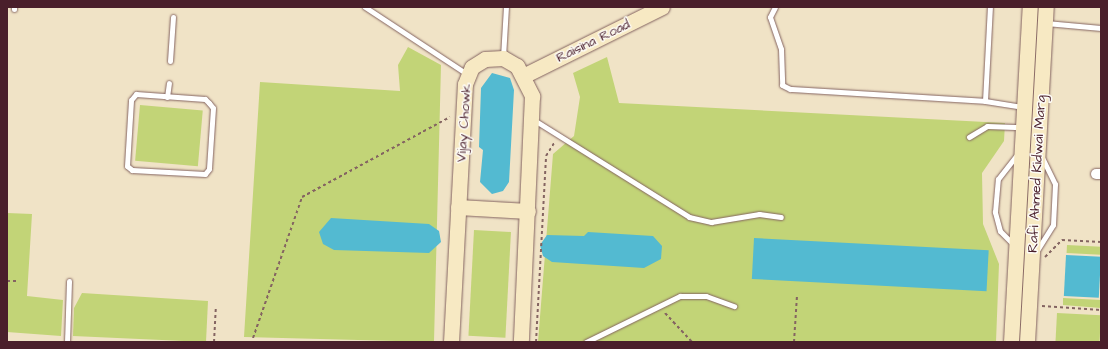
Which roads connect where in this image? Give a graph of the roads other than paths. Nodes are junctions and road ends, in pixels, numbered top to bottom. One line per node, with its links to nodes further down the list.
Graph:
1 (366, 7): 13 (lane)
2 (506, 7): 11 (lane)
3 (662, 7): 14 (main road, Raisina Road)
4 (775, 7): 17 (lane)
5 (990, 7): 17 (lane)
6 (1030, 7): 18 (main road, Rafi Ahmed Kidwai Marg)
7 (1046, 7): 9 (main road, Rafi Ahmed Kidwai Marg)
8 (173, 17): 12 (lane)
9 (1045, 23): 10 (lane); 34 (main road, Rafi Ahmed Kidwai Marg)
10 (1101, 28)
11 (503, 58): 13 (main road, Vijay Chowk); 14 (main road)
12 (170, 61)
13 (468, 75): 23 (main road, Vijay Chowk)
14 (523, 76): 19 (main road)
15 (169, 83): 16 (lane)
16 (168, 97): 16 (lane)
17 (985, 101): 18 (lane)
18 (1024, 107): 20 (main road, Rafi Ahmed Kidwai Marg)
19 (532, 119): 24 (main road); 25 (lane)
20 (1023, 128): 21 (lane); 22 (main road, Rafi Ahmed Kidwai Marg)
21 (969, 137)
22 (1022, 148): 26 (main road, Rafi Ahmed Kidwai Marg); 26 (lane)
23 (458, 207): 24 (main road); 30 (main road, Vijay Chowk)
24 (528, 211): 31 (main road)
25 (781, 217)
26 (1016, 248): 33 (main road, Rafi Ahmed Kidwai Marg)
27 (69, 281): 29 (lane)
28 (734, 306): 32 (lane)
29 (67, 342)
30 (451, 342)
31 (521, 342)
32 (586, 342)
33 (1011, 342)
34 (1028, 342)

